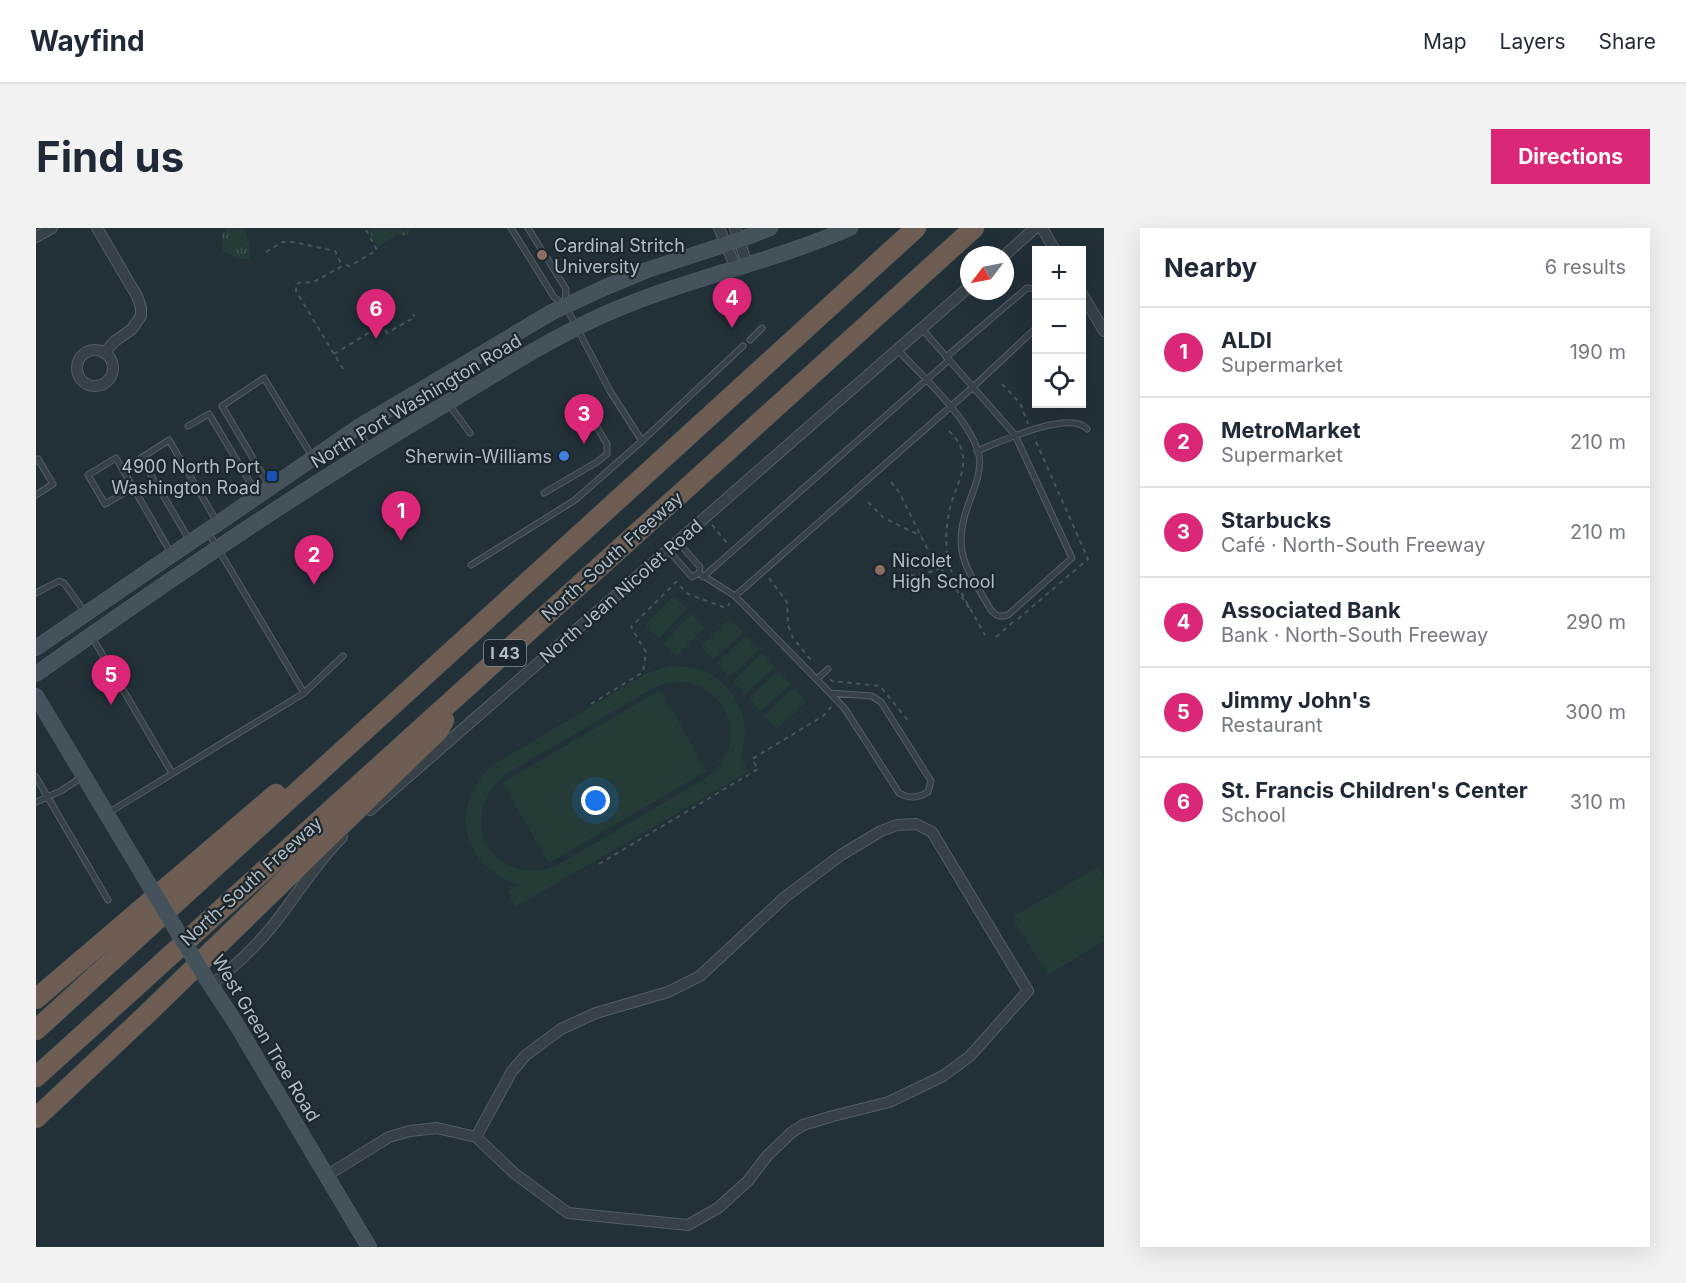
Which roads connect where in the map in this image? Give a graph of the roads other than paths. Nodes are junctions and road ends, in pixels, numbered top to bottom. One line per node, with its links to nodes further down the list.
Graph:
1 (52, 228): 12 (street)
2 (97, 228): 30 (street)
3 (511, 228): 20 (lane)
4 (528, 228): 20 (lane)
5 (719, 228): 13 (street)
6 (770, 228): 13 (main road, North Port Washington Road)
7 (850, 228): 16 (main road, North Port Washington Road)
8 (916, 228): 73 (highway, North-South Freeway / I 43)
9 (974, 228): 71 (highway, North-South Freeway / I 43)
10 (1035, 228): 15 (street)
11 (1042, 228): 14 (street)
12 (36, 237)
13 (733, 238): 16 (street); 20 (main road, North Port Washington Road)
14 (1053, 246)
15 (1014, 247)
16 (741, 266): 21 (main road, North Port Washington Road)
17 (1032, 289): 31 (lane)
18 (960, 295): 23 (street, North Jean Nicolet Road)
19 (1086, 300): 24 (street)
20 (565, 305): 21 (lane); 28 (main road, North Port Washington Road)
21 (576, 328): 32 (main road, North Port Washington Road); 43 (lane)
22 (762, 328): 26 (lane)
23 (922, 329): 29 (street, North Jean Nicolet Road); 31 (lane)
24 (1104, 331)
25 (1032, 332): 34 (lane)
26 (750, 340)
27 (743, 346): 43 (lane)
28 (488, 350): 32 (lane); 39 (main road, North Port Washington Road)
29 (898, 350): 33 (lane); 54 (street, North Jean Nicolet Road)
30 (104, 352)
31 (948, 358): 33 (lane); 34 (lane)
32 (501, 371): 35 (main road, North Port Washington Road)
33 (926, 380): 37 (lane); 59 (lane)
34 (973, 387): 37 (lane); 42 (lane)
35 (448, 403): 41 (lane); 44 (main road, North Port Washington Road)
36 (584, 406): 50 (lane)
37 (950, 407): 45 (lane); 61 (lane)
38 (188, 426): 49 (lane)
39 (357, 428): 44 (lane); 46 (main road, North Port Washington Road)
40 (1087, 429): 42 (lane)
41 (470, 434)
42 (1015, 435): 45 (lane); 45 (lane)
43 (642, 441): 58 (lane)
44 (370, 449): 55 (main road, North Port Washington Road)
45 (977, 451)
46 (313, 457): 49 (main road, North Port Washington Road); 49 (lane)
47 (36, 461): 51 (lane)
48 (134, 488): 48 (lane); 57 (lane)
49 (264, 491): 52 (main road, North Port Washington Road)
50 (544, 493)
51 (36, 495)
52 (212, 527): 53 (main road, North Port Washington Road); 53 (lane); 55 (lane)
53 (190, 542): 57 (main road, North Port Washington Road)
54 (678, 542): 56 (street, North Jean Nicolet Road); 59 (lane)
55 (218, 548): 63 (main road, North Port Washington Road); 69 (lane)
56 (668, 550): 59 (lane); 81 (street, North Jean Nicolet Road)
57 (172, 554): 62 (main road, North Port Washington Road)
58 (471, 565)
59 (701, 575): 61 (lane)
60 (36, 593): 62 (lane)
61 (735, 596): 68 (lane)
62 (86, 613): 64 (main road, North Port Washington Road)
63 (91, 636): 67 (main road, North Port Washington Road); 74 (lane)
64 (36, 648)
65 (343, 656): 69 (lane)
66 (826, 671): 68 (lane)
67 (36, 674)
68 (817, 679): 70 (lane)
69 (304, 693): 74 (lane)
70 (831, 693): 70 (lane)
71 (459, 694): 84 (highway, North-South Freeway / I 43); 85 (highway)
72 (36, 696): 75 (main road, West Green Tree Road)
73 (394, 703): 82 (highway); 83 (highway, North-South Freeway / I 43)
74 (172, 773): 79 (lane)
75 (84, 776): 77 (lane); 79 (main road, West Green Tree Road)
76 (36, 777): 77 (lane)
77 (47, 796): 78 (lane); 80 (lane)
78 (36, 802)
79 (107, 813): 81 (main road, West Green Tree Road, bridge)
80 (108, 900)
81 (208, 980): 87 (main road, West Green Tree Road)
82 (36, 999)
83 (36, 1030)
84 (36, 1077)
85 (36, 1118)
86 (477, 1137): 86 (street); 87 (street)
87 (326, 1176): 88 (main road, West Green Tree Road)
88 (369, 1247)

